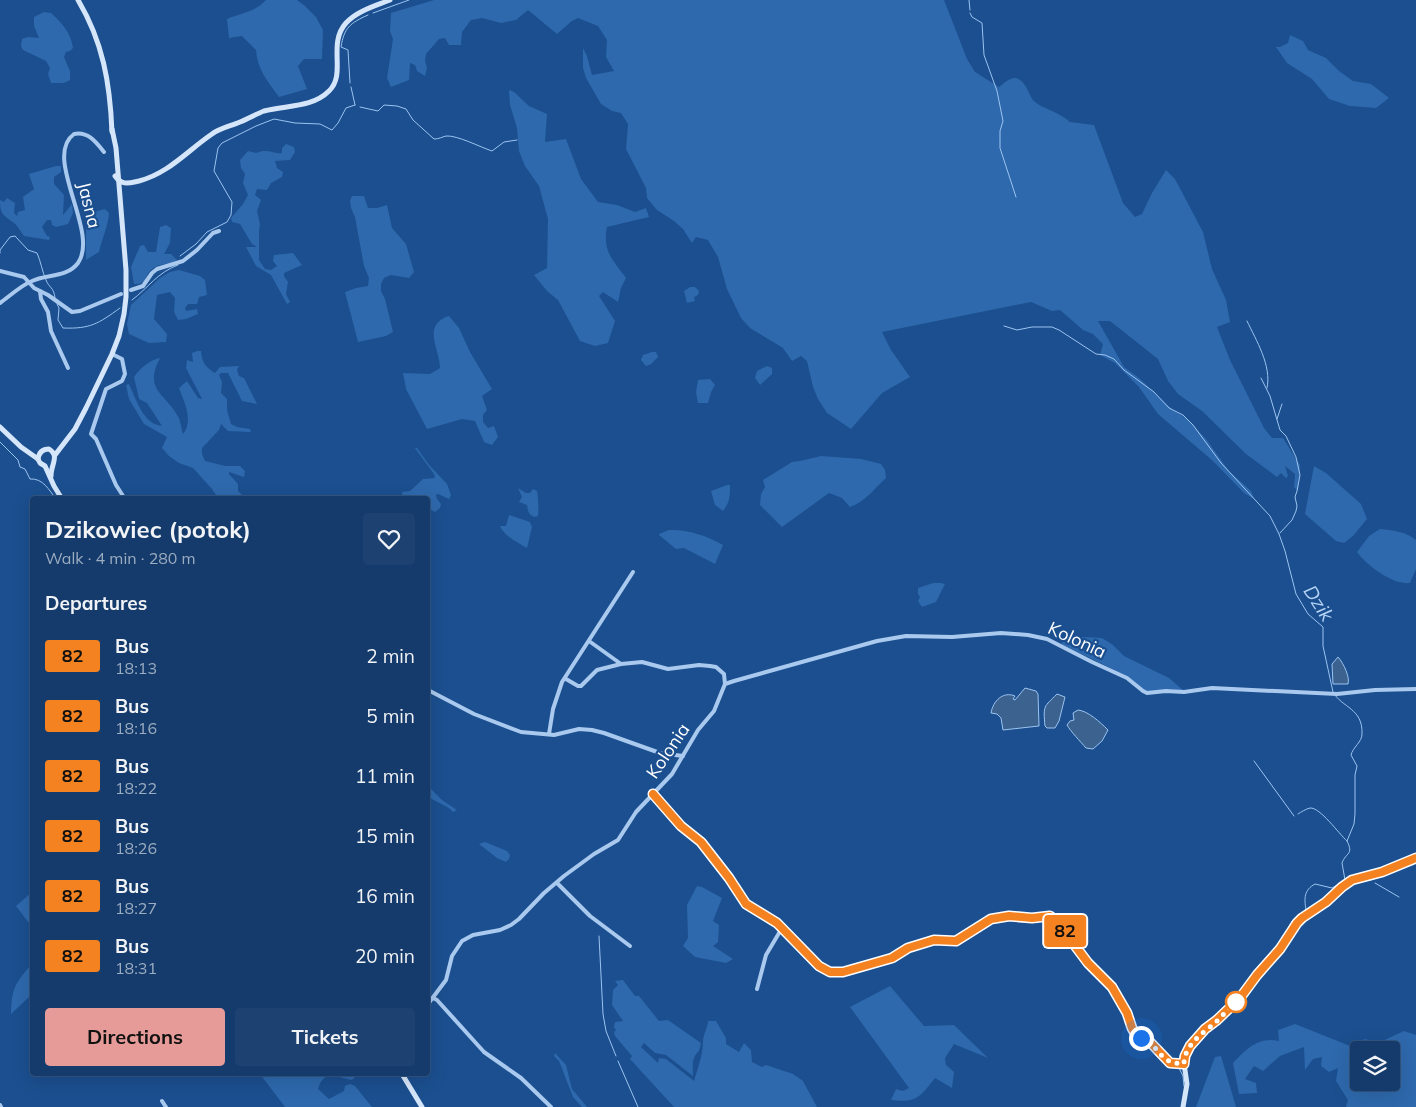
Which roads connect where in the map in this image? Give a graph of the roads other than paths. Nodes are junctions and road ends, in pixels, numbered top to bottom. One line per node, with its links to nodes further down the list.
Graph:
1 (78, 0): 4 (main road)
2 (390, 0): 4 (main road)
3 (104, 152): 9 (street, Jasna)
4 (121, 179): 5 (main road); 5 (main road); 6 (main road)
5 (120, 194): 6 (main road)
6 (121, 222): 14 (main road)
7 (219, 231): 10 (street)
8 (0, 272): 9 (street)
9 (29, 282): 11 (street); 13 (street, Jasna)
10 (131, 290)
11 (40, 291): 12 (street); 15 (street)
12 (121, 294)
13 (0, 303)
14 (112, 354): 17 (main road); 23 (street)
15 (68, 368)
16 (0, 426): 18 (main road)
17 (53, 453): 18 (main road); 19 (main road)
18 (39, 456): 20 (main road)
19 (52, 464): 20 (main road); 21 (main road)
20 (45, 466): 21 (main road)
21 (51, 476): 22 (main road)
22 (60, 496)
23 (123, 496)
24 (633, 572): 25 (street)
25 (589, 641): 26 (street); 27 (street)
26 (620, 664): 27 (street); 28 (street, Kolonia)
27 (566, 679): 31 (street)
28 (725, 684): 29 (street, Kolonia); 32 (street, Kolonia)
29 (1416, 689)
30 (430, 691): 31 (street)
31 (549, 734): 32 (street)
32 (683, 756): 33 (street, Kolonia)
33 (653, 794): 35 (street, Kolonia); 36 (street)
34 (1416, 858): 41 (main road)
35 (556, 883): 37 (street); 39 (street, Kolonia)
36 (782, 928): 38 (street); 41 (street)
37 (630, 946)
38 (757, 989)
39 (433, 998): 40 (street, Kolonia); 46 (street)
40 (430, 1002)
41 (1184, 1064): 47 (main road)
42 (403, 1076): 45 (main road)
43 (162, 1100): 44 (street)
44 (166, 1107)
45 (422, 1107)
46 (551, 1107)
47 (1183, 1107)

